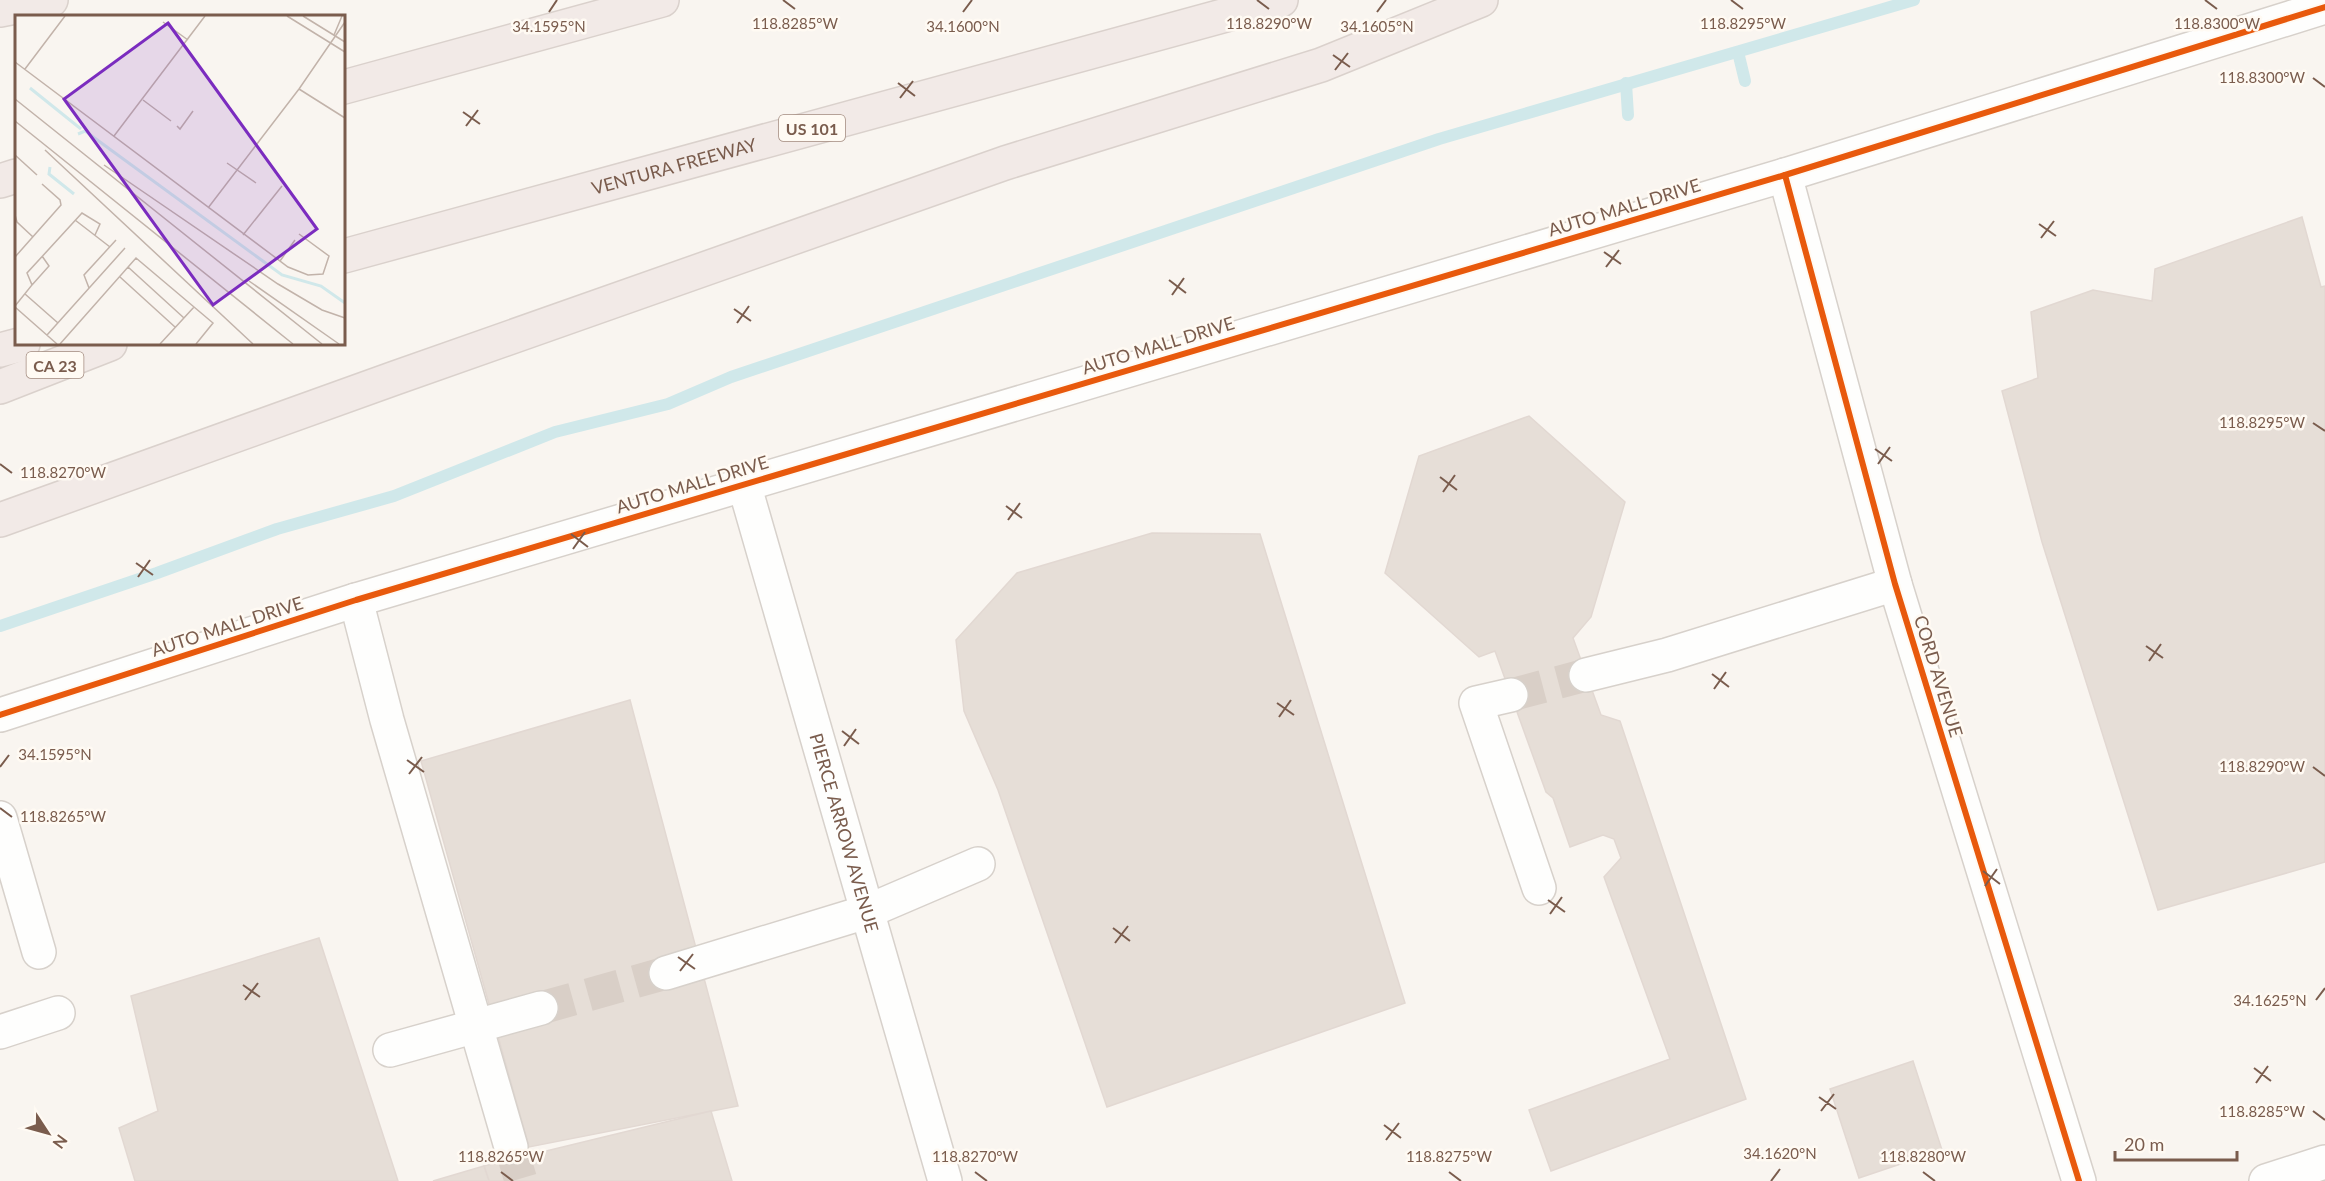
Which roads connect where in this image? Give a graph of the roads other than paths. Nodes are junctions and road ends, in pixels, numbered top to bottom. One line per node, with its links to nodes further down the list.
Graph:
1 (51, 0): 6 (highway)
2 (662, 0): 7 (highway)
3 (1281, 0): 11 (highway, VENTURA FREEWAY / US 101)
4 (1482, 0): 17 (highway)
5 (2325, 7): 8 (street, AUTO MALL DRIVE)
6 (0, 10)
7 (345, 87)
8 (1785, 175): 16 (street, AUTO MALL DRIVE); 18 (street, CORD AVENUE)
9 (15, 176): 10 (highway)
10 (0, 181)
11 (345, 256)
12 (19, 345): 14 (highway)
13 (107, 345): 15 (highway, CA 23)
14 (0, 350)
15 (0, 387)
16 (744, 484): 19 (street, AUTO MALL DRIVE); 26 (street, PIERCE ARROW AVENUE)
17 (0, 520)
18 (1895, 584): 20 (street); 37 (street, CORD AVENUE)
19 (356, 600): 22 (street, AUTO MALL DRIVE); 31 (street)
20 (1586, 675)
21 (1511, 695): 25 (street)
22 (0, 715)
23 (0, 818): 27 (street)
24 (978, 864): 26 (street)
25 (1539, 888)
26 (866, 912): 28 (street); 36 (street, PIERCE ARROW AVENUE)
27 (39, 952)
28 (666, 973)
29 (541, 1008): 31 (street)
30 (58, 1013): 32 (street)
31 (476, 1026): 33 (street); 34 (street)
32 (0, 1032)
33 (390, 1050)
34 (511, 1147)
35 (2325, 1162): 38 (street)
36 (945, 1181)
37 (2079, 1181)
38 (2266, 1181)

